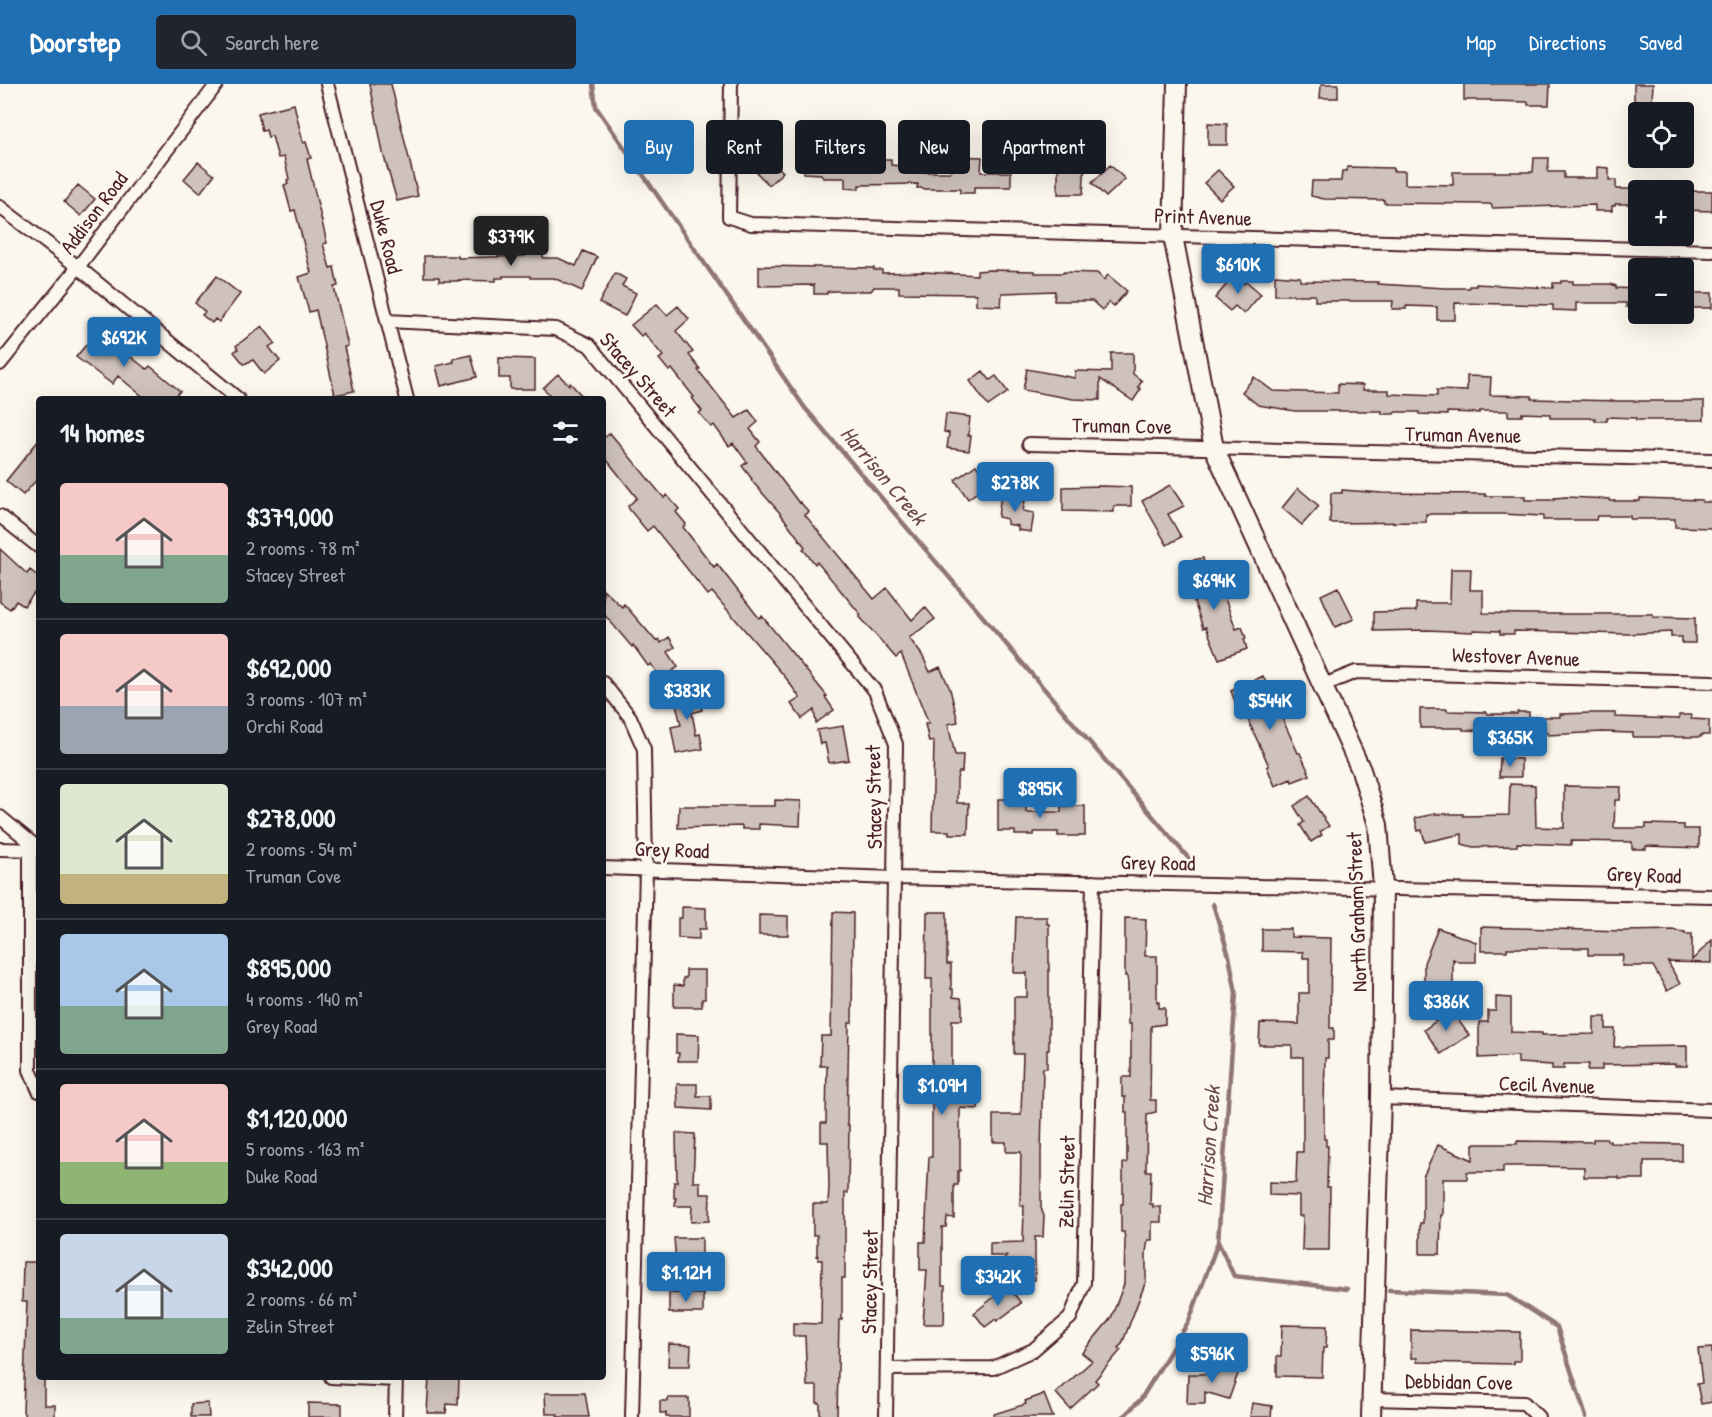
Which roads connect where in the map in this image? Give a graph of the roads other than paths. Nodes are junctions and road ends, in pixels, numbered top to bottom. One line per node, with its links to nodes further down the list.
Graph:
1 (217, 84): 8 (street, Addison Road)
2 (327, 84): 9 (street, Duke Road)
3 (731, 84): 6 (street, Print Avenue)
4 (1178, 84): 6 (main road, North Graham Street)
5 (0, 207): 8 (street)
6 (1173, 236): 7 (street, Print Avenue); 14 (main road, North Graham Street)
7 (1712, 250)
8 (78, 267): 10 (street, Addison Road); 11 (street)
9 (387, 321): 12 (street, Duke Road); 26 (street, Stacey Street)
10 (0, 364)
11 (234, 396)
12 (406, 396)
13 (1029, 444): 14 (street, Truman Cove)
14 (1214, 448): 15 (street, Truman Avenue); 19 (main road, North Graham Street)
15 (1712, 460)
16 (0, 516): 17 (street)
17 (36, 545)
18 (1712, 682): 19 (street, Westover Avenue)
19 (1321, 686): 28 (main road, North Graham Street)
20 (606, 687): 25 (street)
21 (0, 817): 23 (street)
22 (0, 849): 23 (street)
23 (36, 850): 30 (street)
24 (606, 868): 25 (street, Grey Road)
25 (646, 869): 26 (street, Grey Road); 37 (street)
26 (895, 878): 27 (street, Grey Road); 33 (street, Stacey Street)
27 (1093, 882): 28 (street, Grey Road); 33 (street, Zelin Street)
28 (1383, 887): 29 (street, Grey Road); 31 (main road, North Graham Street)
29 (1712, 896)
30 (36, 1084)
31 (1381, 1098): 32 (street, Cecil Avenue); 35 (main road, North Graham Street)
32 (1712, 1110)
33 (888, 1370): 38 (street, Stacey Street)
34 (396, 1380): 36 (street)
35 (1371, 1408): 39 (street, Debbidan Cove)
36 (395, 1417)
37 (632, 1417)
38 (886, 1417)
39 (1538, 1417)

